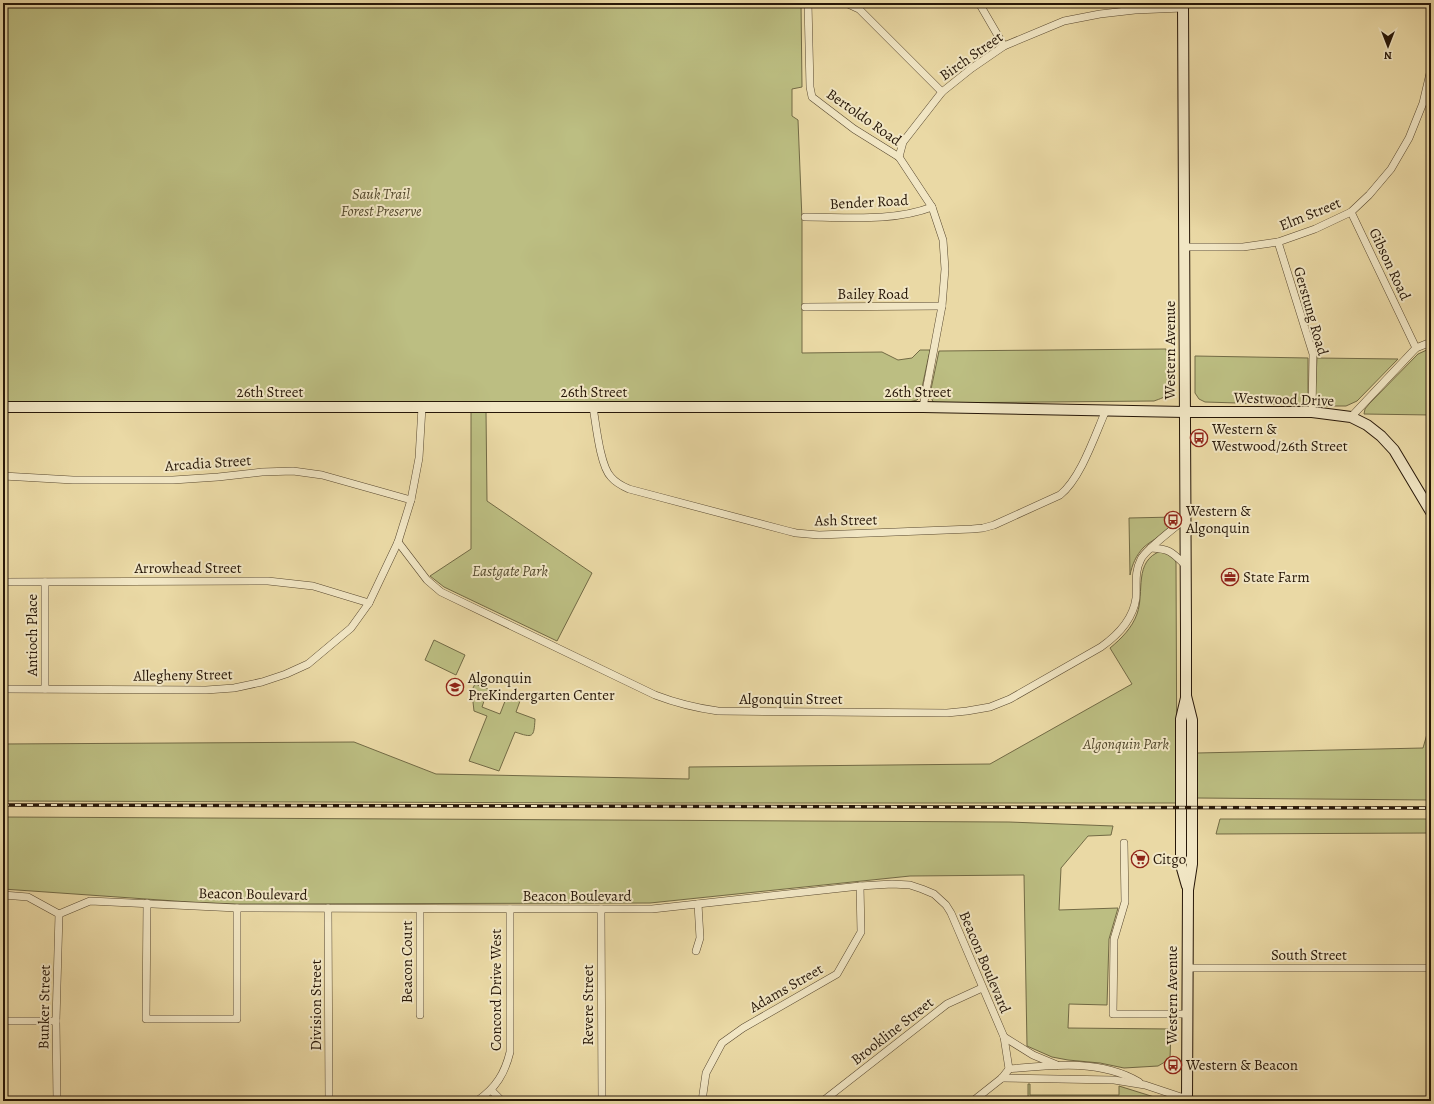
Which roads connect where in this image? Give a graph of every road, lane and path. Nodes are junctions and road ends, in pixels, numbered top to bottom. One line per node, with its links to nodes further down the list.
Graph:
1 (808, 3): 8 (street, Bertoldo Road)
2 (846, 3): 7 (street)
3 (979, 3): 5 (street)
4 (1183, 6): 5 (street, Birch Street); 13 (street, Western Avenue)
5 (1004, 46): 7 (street, Birch Street)
6 (1431, 69): 10 (street, Elm Street)
7 (942, 92): 8 (street, Birch Street)
8 (899, 157): 9 (street)
9 (932, 207): 11 (street, Bender Road); 14 (street)
10 (1351, 212): 12 (street, Elm Street); 17 (street, Gibson Road)
11 (806, 217)
12 (1278, 242): 13 (street, Elm Street); 24 (street, Gerstung Road)
13 (1184, 247): 23 (street, Western Avenue)
14 (942, 306): 15 (street, Bailey Road); 20 (street)
15 (804, 307)
16 (1431, 342): 17 (street)
17 (1416, 348): 25 (street)
18 (3, 407): 21 (street, 26th Street)
19 (593, 407): 20 (street, 26th Street); 21 (street, 26th Street); 22 (street, Ash Street)
20 (923, 407): 22 (street, 26th Street)
21 (422, 408): 27 (street, Allegheny Street)
22 (1106, 410): 23 (street, 26th Street)
23 (1185, 412): 24 (street, Westwood Drive); 29 (street, Western Avenue)
24 (1312, 412): 25 (street, Westwood Drive)
25 (1351, 416): 28 (street, Westwood Drive)
26 (3, 476): 27 (street, Arcadia Street)
27 (411, 500): 30 (street, Allegheny Street)
28 (1431, 512)
29 (1185, 520): 31 (street, Algonquin Street); 32 (street, Western Avenue)
30 (398, 542): 31 (street, Algonquin Street); 35 (street, Allegheny Street)
31 (1151, 548): 32 (street)
32 (1185, 565): 50 (street, Western Avenue)
33 (3, 582): 34 (street, Arrowhead Street)
34 (45, 582): 35 (street, Arrowhead Street); 37 (street, Antioch Place)
35 (369, 604): 37 (street, Allegheny Street)
36 (3, 689): 37 (street, Allegheny Street)
37 (45, 689)
38 (1124, 843): 53 (street)
39 (860, 886): 42 (street, Beacon Boulevard); 52 (street, Beacon Boulevard); 69 (street, Adams Street)
40 (3, 896): 48 (street)
41 (147, 903): 43 (street, Beacon Boulevard); 43 (street); 48 (street, Beacon Boulevard)
42 (698, 904): 47 (street, Beacon Boulevard); 49 (street)
43 (238, 908): 44 (street, Beacon Boulevard)
44 (328, 908): 45 (street, Beacon Boulevard); 65 (street, Division Street)
45 (420, 909): 46 (street, Beacon Boulevard); 54 (street, Beacon Court)
46 (510, 909): 47 (street, Beacon Boulevard); 62 (street, Concord Drive West)
47 (601, 909): 68 (street, Revere Street)
48 (59, 914): 56 (street, Bunker Street)
49 (696, 952)
50 (1187, 968): 51 (street, South Street); 53 (street, Western Avenue)
51 (1431, 968)
52 (982, 988): 57 (street, Beacon Boulevard); 70 (street, Brookline Street)
53 (1187, 1014): 63 (street, Western Avenue)
54 (420, 1015)
55 (3, 1021): 56 (street)
56 (56, 1021): 64 (street, Bunker Street)
57 (1004, 1037): 58 (street, Beacon Boulevard); 59 (street)
58 (1058, 1065): 59 (street, Beacon Boulevard); 61 (street, Beacon Boulevard)
59 (1009, 1068): 60 (street)
60 (1002, 1078): 61 (street, Beacon Boulevard); 71 (street)
61 (1145, 1085): 63 (street, Beacon Boulevard)
62 (491, 1090): 66 (street, Concord Drive West); 67 (street)
63 (1189, 1100)
64 (57, 1101)
65 (329, 1101)
66 (478, 1101)
67 (502, 1101)
68 (602, 1101)
69 (702, 1101)
70 (823, 1101)
71 (973, 1101)

